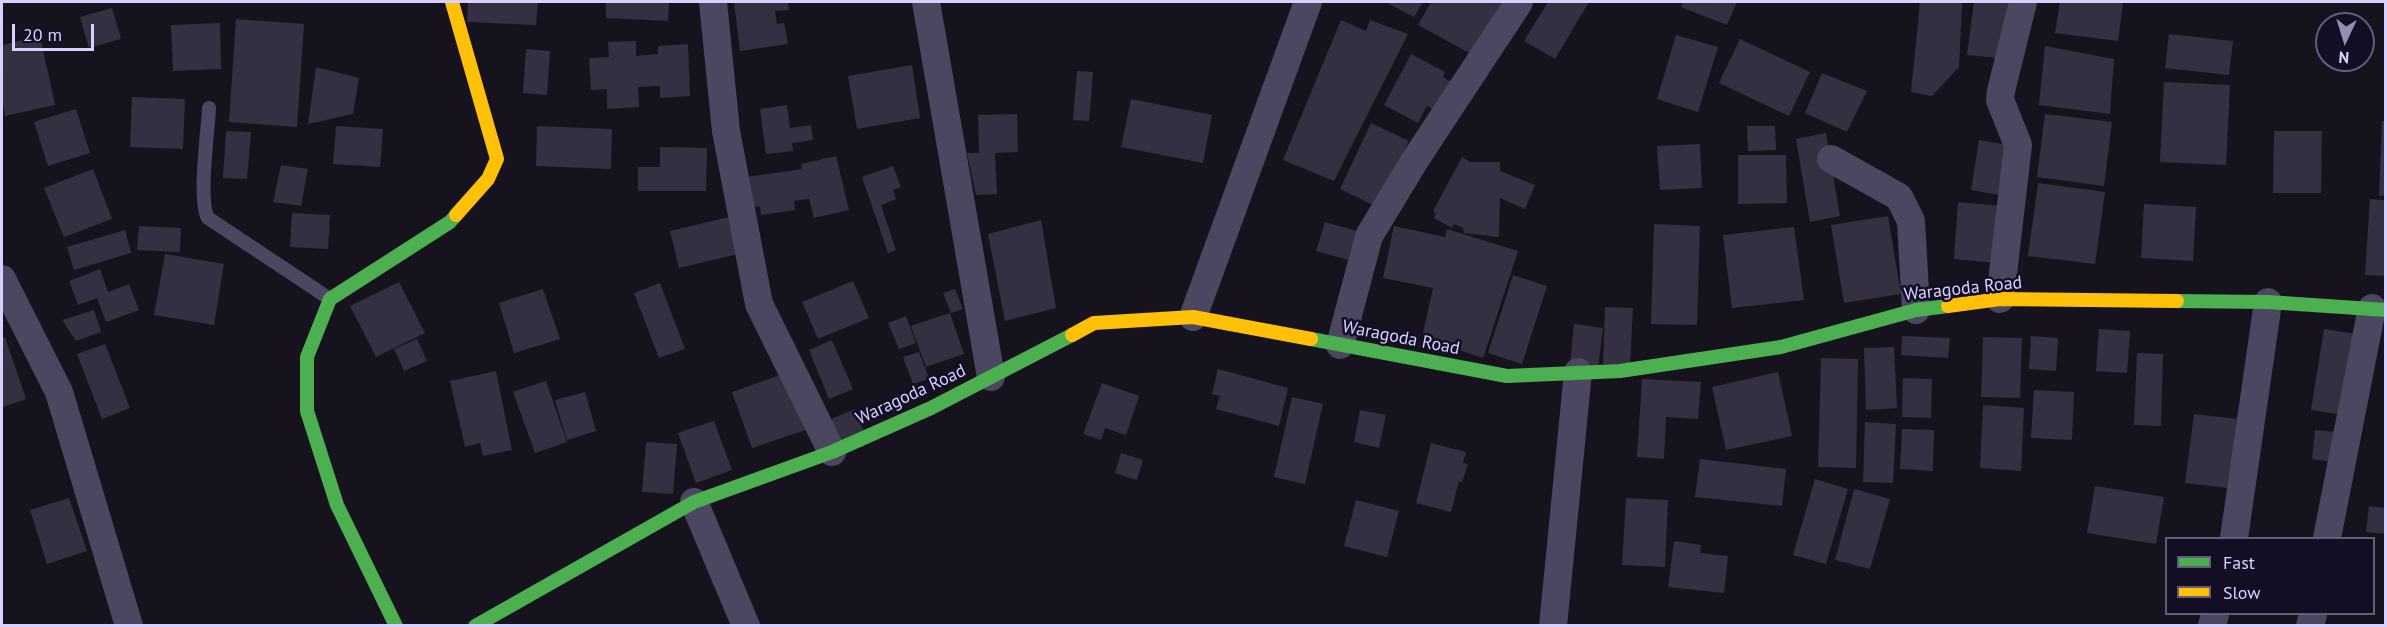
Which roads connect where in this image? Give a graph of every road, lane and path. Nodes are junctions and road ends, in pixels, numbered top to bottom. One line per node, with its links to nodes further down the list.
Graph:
1 (452, 2): 10 (main road)
2 (713, 2): 19 (street)
3 (926, 2): 18 (street)
4 (1308, 2): 15 (street)
5 (1519, 2): 16 (street)
6 (2023, 2): 11 (street)
7 (209, 108): 10 (lane)
8 (1831, 159): 14 (street)
9 (2, 279): 23 (street)
10 (330, 299): 24 (main road)
11 (2000, 299): 12 (main road, Waragoda Road); 14 (main road, Waragoda Road)
12 (2268, 302): 13 (main road, Waragoda Road); 21 (street)
13 (2379, 309): 22 (street)
14 (1916, 310): 17 (main road, Waragoda Road)
15 (1193, 317): 16 (main road, Waragoda Road); 18 (main road, Waragoda Road)
16 (1340, 345): 17 (main road, Waragoda Road)
17 (1578, 372): 27 (street)
18 (992, 376): 19 (main road, Waragoda Road)
19 (832, 452): 20 (main road, Waragoda Road)
20 (694, 502): 25 (main road, Waragoda Road); 26 (street)
21 (2234, 537)
22 (2327, 537)
23 (129, 626)
24 (396, 626)
25 (475, 626)
26 (746, 626)
27 (1553, 626)

